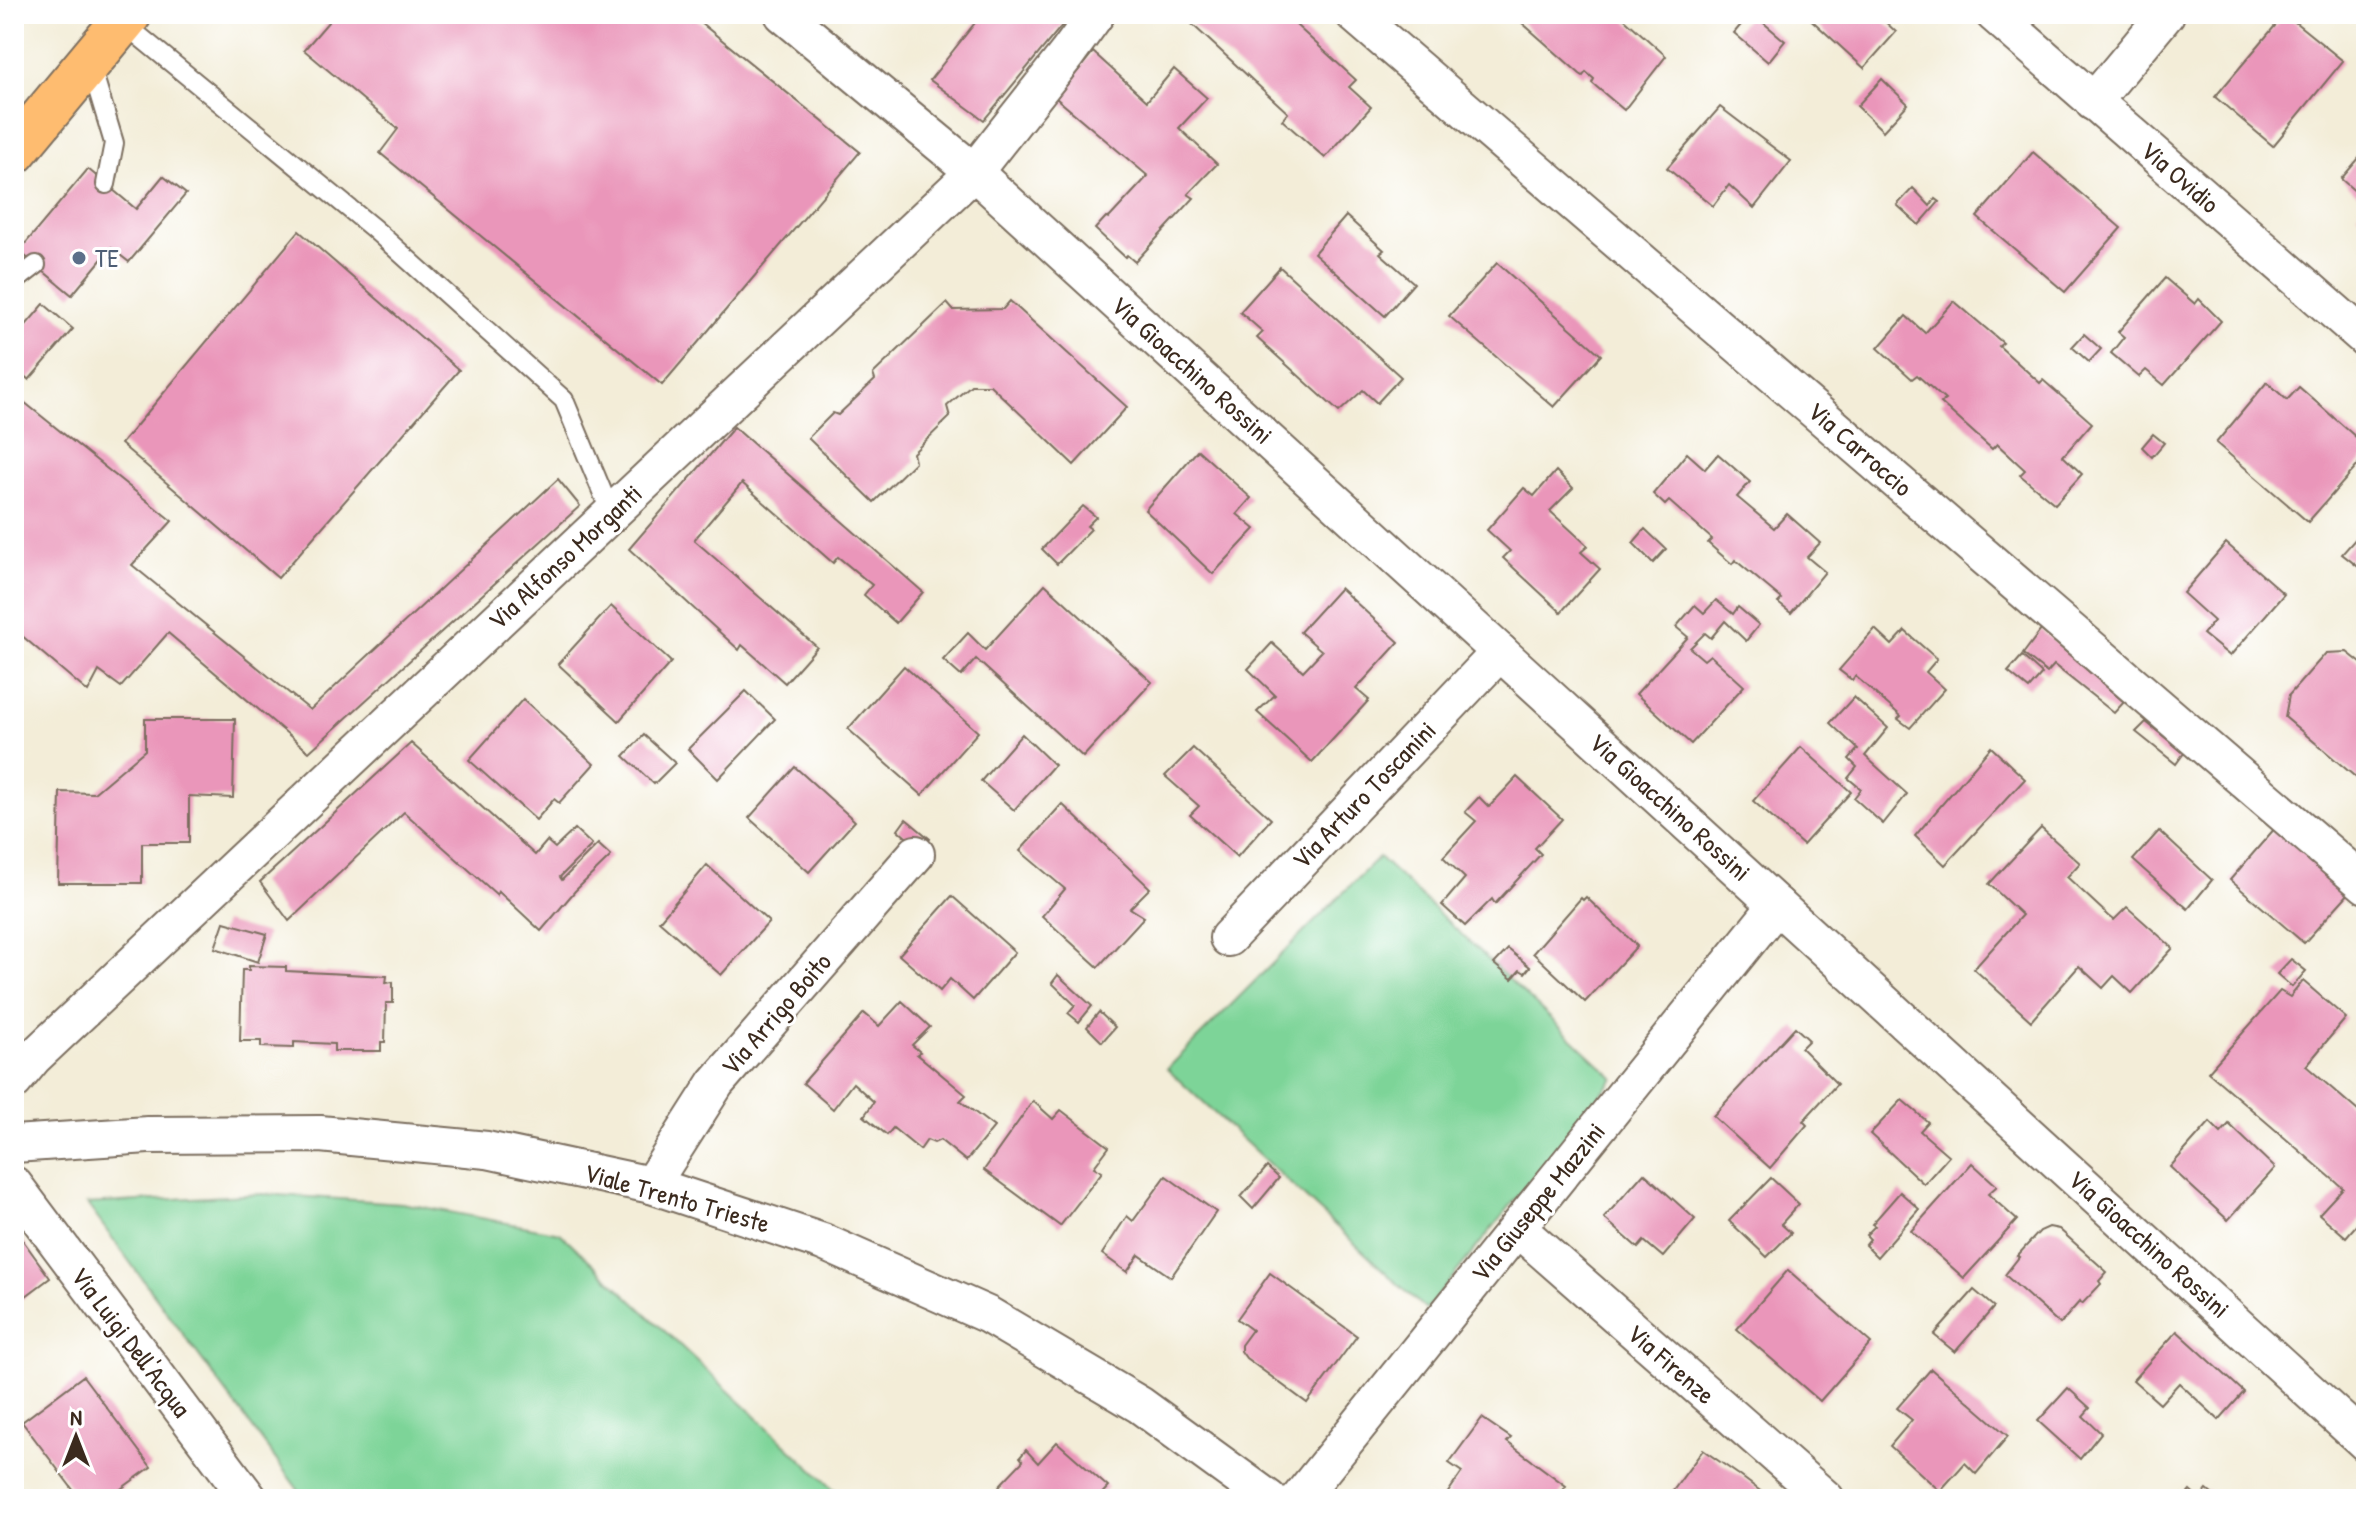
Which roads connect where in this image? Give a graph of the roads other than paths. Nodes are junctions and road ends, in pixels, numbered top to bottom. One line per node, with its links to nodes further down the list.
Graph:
1 (783, 14): 11 (street, Via Gioacchino Rossini)
2 (1096, 14): 11 (street, Via Alfonso Morganti)
3 (1354, 14): 19 (street, Via Carroccio)
4 (1994, 14): 8 (street, Via Ovidio)
5 (2166, 14): 8 (street)
6 (114, 17): 7 (main road); 9 (main road); 16 (lane)
7 (90, 61): 10 (main road); 12 (lane)
8 (2093, 102): 15 (street, Via Ovidio)
9 (14, 106)
10 (14, 152)
11 (974, 172): 16 (street, Via Alfonso Morganti); 17 (street, Via Gioacchino Rossini)
12 (106, 184)
13 (36, 265): 14 (lane)
14 (14, 282)
15 (2366, 339)
16 (611, 513): 22 (street, Via Alfonso Morganti)
17 (1500, 652): 20 (street, Via Gioacchino Rossini); 21 (street, Via Arturo Toscanini)
18 (916, 854): 25 (street, Via Arrigo Boito)
19 (2366, 885)
20 (1777, 905): 26 (street, Via Giuseppe Mazzini); 27 (street, Via Gioacchino Rossini)
21 (1228, 938)
22 (14, 1081)
23 (14, 1144): 25 (street, Viale Trento Trieste)
24 (14, 1185): 28 (street, Via Luigi Dell'Acqua)
25 (651, 1185): 29 (street, Viale Trento Trieste)
26 (1517, 1228): 30 (street, Via Giuseppe Mazzini); 31 (street, Via Firenze)
27 (2366, 1443)
28 (249, 1499)
29 (1269, 1499)
30 (1299, 1499)
31 (1826, 1499)

